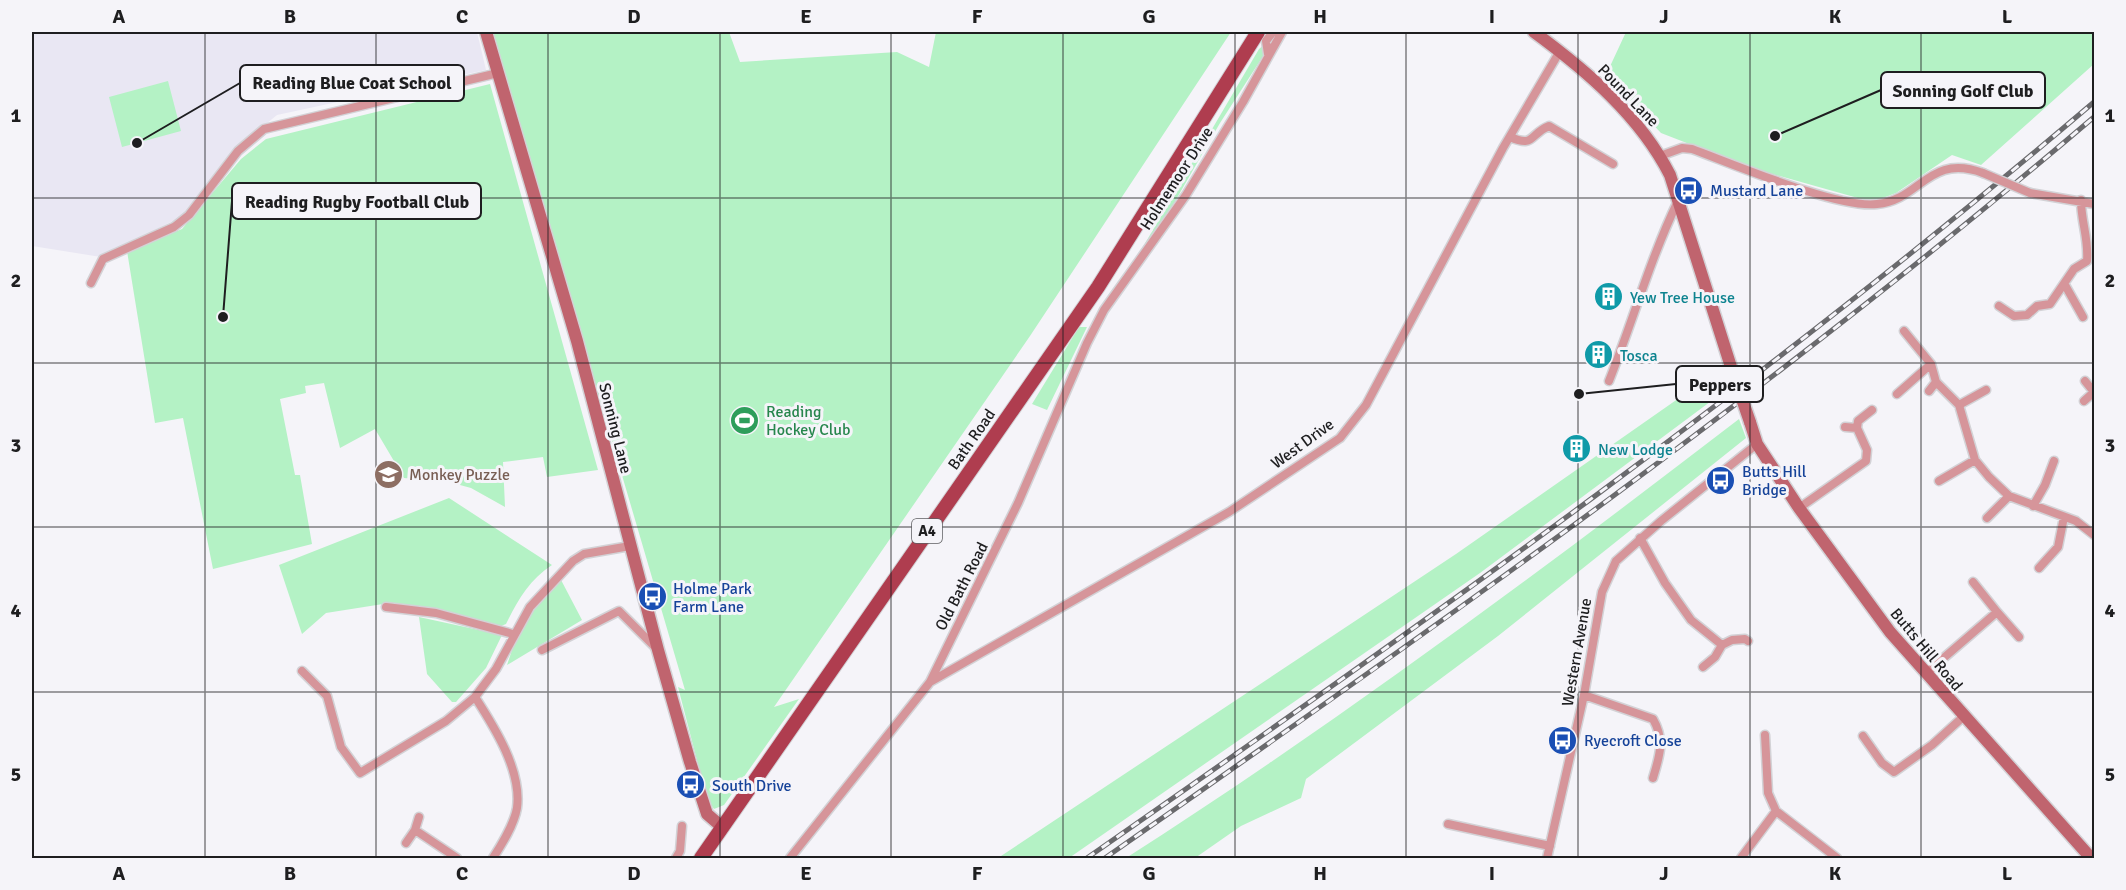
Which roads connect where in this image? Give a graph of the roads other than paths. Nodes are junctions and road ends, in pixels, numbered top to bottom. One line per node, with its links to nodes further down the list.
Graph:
1 (486, 32): 8 (street, Sonning Lane)
2 (1258, 32): 17 (main road, Bath Road / A4)
3 (1273, 32): 7 (street, Holmemoor Drive)
4 (1282, 32): 7 (street, Holmemoor Drive)
5 (1534, 32): 6 (street, Pound Lane)
6 (1560, 51): 9 (street, West Drive); 10 (street, Pound Lane)
7 (1269, 54): 18 (street, Holmemoor Drive)
8 (498, 73): 15 (street); 46 (street, Sonning Lane)
9 (1510, 137): 11 (street); 60 (street, West Drive)
10 (1660, 156): 12 (street, bridge); 13 (street, Pound Lane)
11 (1613, 164)
12 (2081, 200): 14 (street); 16 (street)
13 (1678, 201): 23 (street); 35 (street, Pound Lane, bridge)
14 (2094, 204)
15 (91, 283)
16 (2066, 285): 19 (street); 20 (street)
17 (1098, 287): 18 (street); 71 (main road, Bath Road / A4)
18 (1113, 299): 60 (street, Old Bath Road)
19 (1999, 306)
20 (2083, 317)
21 (1904, 331): 22 (street)
22 (1931, 364): 25 (street); 29 (street)
23 (1609, 381)
24 (2085, 381): 28 (street)
25 (1936, 382): 27 (street); 31 (street)
26 (1986, 390): 31 (street)
27 (1929, 391)
28 (2094, 392): 30 (street)
29 (1897, 394)
30 (2084, 401)
31 (1959, 405): 36 (street)
32 (1872, 410): 34 (street)
33 (1845, 427): 34 (street)
34 (1857, 428): 41 (street)
35 (1757, 444): 41 (street, Butts Hill Road); 45 (street, Western Avenue)
36 (1975, 460): 38 (street); 39 (street)
37 (2054, 460): 40 (street)
38 (1939, 481)
39 (2009, 496): 40 (street); 43 (street)
40 (2033, 506): 42 (street)
41 (1800, 508): 59 (street, Butts Hill Road)
42 (2064, 517): 44 (street); 47 (street)
43 (1988, 518)
44 (2094, 535)
45 (1640, 538): 54 (street); 61 (street, Western Avenue)
46 (630, 546): 51 (street); 56 (street, Sonning Lane)
47 (2039, 568)
48 (1973, 582): 50 (street)
49 (386, 607): 51 (street)
50 (1997, 612): 52 (street); 59 (street)
51 (513, 634): 62 (street)
52 (2019, 637)
53 (1748, 641): 54 (street)
54 (1722, 645): 57 (street)
55 (542, 650): 56 (street)
56 (658, 650): 71 (street, Sonning Lane)
57 (1703, 668)
58 (302, 671): 62 (street)
59 (1925, 675): 63 (street, Butts Hill Road)
60 (930, 682): 79 (street, Old Bath Road)
61 (1584, 695): 66 (street); 74 (street, Western Avenue)
62 (475, 697): 77 (street)
63 (1963, 717): 65 (street); 83 (street, Butts Hill Road)
64 (1765, 735): 67 (street)
65 (1863, 736)
66 (1653, 778)
67 (1776, 811): 81 (street); 82 (street)
68 (419, 817): 72 (street)
69 (1448, 824): 74 (street)
70 (682, 826): 78 (street)
71 (722, 827): 75 (main road, Bath Road / A4)
72 (415, 830): 73 (street); 76 (street)
73 (406, 843)
74 (1550, 846): 80 (street, Western Avenue)
75 (706, 856)
76 (456, 858)
77 (493, 858)
78 (676, 858)
79 (790, 858)
80 (1547, 858)
81 (1741, 858)
82 (1838, 858)
83 (2091, 858)

